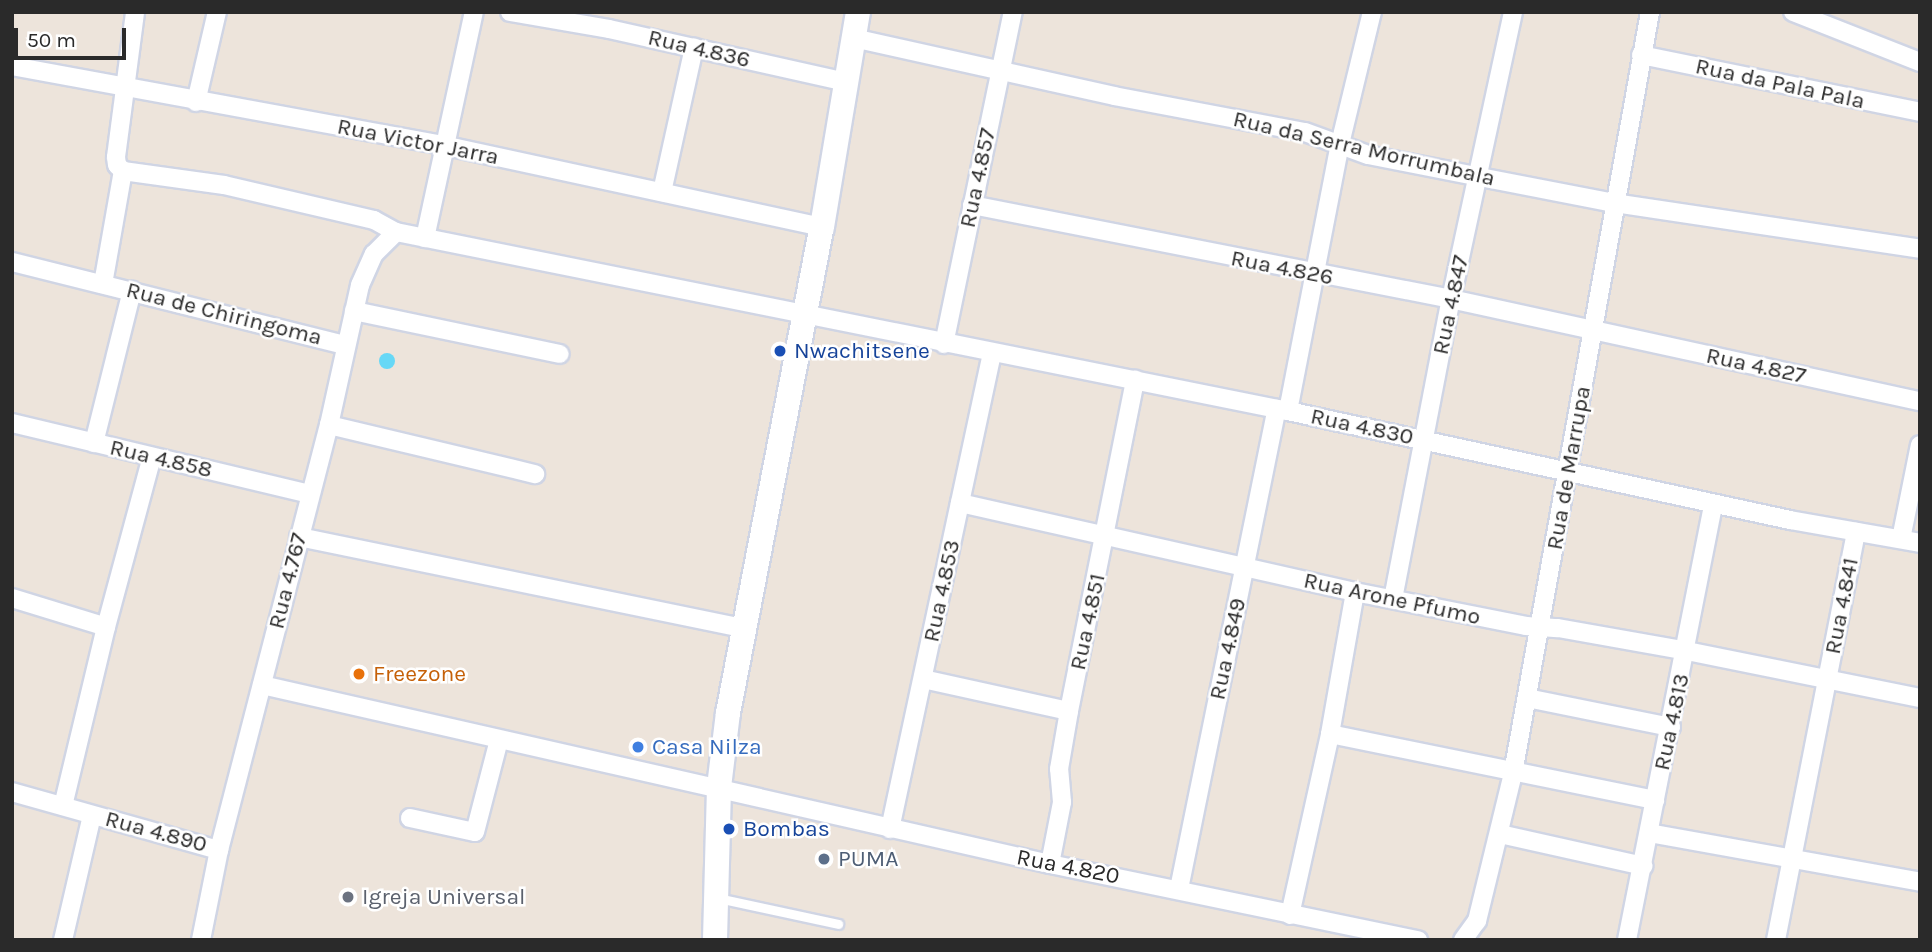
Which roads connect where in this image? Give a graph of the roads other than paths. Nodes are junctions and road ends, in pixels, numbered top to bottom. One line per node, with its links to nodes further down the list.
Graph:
1 (135, 12): 19 (street, Rua de Chiringoma)
2 (217, 12): 20 (street)
3 (474, 12): 23 (street)
4 (510, 12): 11 (street, Rua 4.836)
5 (858, 12): 12 (street)
6 (1013, 12): 17 (street, Rua 4.857)
7 (1372, 12): 22 (street, Rua 4.849)
8 (1513, 12): 25 (street, Rua 4.847)
9 (1650, 12): 14 (street, Rua de Marrupa)
10 (1793, 12): 15 (street)
11 (610, 20): 13 (street, Rua 4.836)
12 (853, 38): 17 (street, Rua da Serra Morrumbala); 18 (street)
13 (694, 48): 18 (street, Rua 4.836); 26 (street)
14 (1641, 55): 21 (street, Rua da Pala Pala); 27 (street, Rua de Marrupa)
15 (1920, 62)
16 (12, 66): 19 (street, Rua Victor Jarra)
17 (1000, 71): 22 (street, Rua da Serra Morrumbala); 28 (street, Rua 4.857)
18 (846, 82): 29 (street)
19 (125, 89): 20 (street, Rua Victor Jarra); 24 (street, Rua de Chiringoma)
20 (196, 102): 23 (street, Rua Victor Jarra)
21 (1920, 112)
22 (1340, 144): 25 (street, Rua da Serra Morrumbala); 34 (street, Rua 4.849)
23 (447, 146): 26 (street, Rua Victor Jarra); 31 (street)
24 (123, 171): 30 (street, Rua 4.830); 35 (street, Rua de Chiringoma)
25 (1480, 177): 27 (street, Rua da Serra Morrumbala); 37 (street, Rua 4.847)
26 (662, 192): 29 (street, Rua Victor Jarra)
27 (1614, 203): 32 (street, Rua da Serra Morrumbala); 40 (street, Rua de Marrupa)
28 (972, 205): 34 (street, Rua 4.826); 41 (street, Rua 4.857)
29 (822, 227): 39 (street)
30 (396, 232): 31 (street, Rua 4.830); 38 (street, Rua 4.767)
31 (425, 238): 39 (street, Rua 4.830)
32 (1920, 249)
33 (12, 262): 35 (street, Rua de Chiringoma)
34 (1315, 274): 37 (street, Rua 4.826); 47 (street, Rua 4.849)
35 (103, 284): 36 (street, Rua de Chiringoma)
36 (132, 291): 42 (street, Rua de Chiringoma); 51 (street)
37 (1451, 299): 40 (street, Rua 4.826); 50 (street, Rua 4.847)
38 (354, 311): 42 (street, Rua 4.767); 43 (street)
39 (803, 316): 41 (street, Rua 4.830); 70 (street)
40 (1593, 332): 46 (street, Rua 4.827); 54 (street, Rua de Marrupa)
41 (944, 344): 44 (street, Rua 4.830)
42 (346, 345): 49 (street, Rua 4.767)
43 (560, 354)
44 (992, 354): 45 (street, Rua 4.830); 57 (street, Rua 4.853)
45 (1136, 380): 47 (street, Rua 4.830); 60 (street, Rua 4.851)
46 (1920, 401)
47 (1283, 410): 50 (street, Rua 4.830); 64 (street, Rua 4.849)
48 (12, 423): 51 (street, Rua 4.858)
49 (329, 425): 55 (street); 56 (street, Rua 4.767)
50 (1423, 439): 54 (street, Rua 4.830); 67 (street, Rua 4.847)
51 (94, 443): 53 (street, Rua 4.858)
52 (1920, 445): 62 (street)
53 (152, 457): 56 (street, Rua 4.858); 69 (street)
54 (1567, 469): 58 (street, Rua 4.830); 68 (street, Rua de Marrupa)
55 (535, 474)
56 (309, 494): 61 (street, Rua 4.767)
57 (960, 503): 60 (street, Rua Arone Pfumo); 72 (street, Rua 4.853)
58 (1713, 504): 59 (street, Rua 4.830); 71 (street, Rua 4.813)
59 (1856, 533): 62 (street, Rua 4.830); 73 (street, Rua 4.841)
60 (1107, 534): 64 (street, Rua Arone Pfumo); 77 (street, Rua 4.851)
61 (299, 537): 70 (street); 74 (street, Rua 4.767)
62 (1901, 539): 63 (street, Rua 4.830)
63 (1920, 543)
64 (1245, 567): 65 (street, Rua Arone Pfumo); 96 (street, Rua 4.849)
65 (1355, 592): 67 (street, Rua Arone Pfumo); 79 (street)
66 (12, 598): 69 (street)
67 (1394, 599): 68 (street, Rua Arone Pfumo)
68 (1541, 626): 71 (street, Rua Arone Pfumo); 75 (street, Rua de Marrupa)
69 (106, 627): 85 (street)
70 (744, 628): 82 (street)
71 (1686, 650): 73 (street, Rua Arone Pfumo); 78 (street, Rua 4.813)
72 (923, 679): 77 (street); 88 (street, Rua 4.853)
73 (1827, 680): 76 (street, Rua Arone Pfumo); 92 (street, Rua 4.841)
74 (262, 685): 80 (street, Rua 4.820); 91 (street, Rua 4.767)
75 (1527, 698): 78 (street); 81 (street, Rua de Marrupa)
76 (1920, 698)
77 (1069, 710): 93 (street, Rua 4.851)
78 (1671, 727): 84 (street, Rua 4.813)
79 (1330, 734): 81 (street); 98 (street)
80 (499, 740): 82 (street, Rua 4.820); 87 (street)
81 (1513, 772): 84 (street); 90 (street, Rua de Marrupa)
82 (719, 787): 88 (street, Rua 4.820); 97 (street)
83 (12, 792): 85 (street, Rua 4.890)
84 (1656, 800): 89 (street, Rua 4.813)
85 (63, 806): 86 (street, Rua 4.890)
86 (92, 815): 91 (street, Rua 4.890); 101 (street)
87 (410, 818)
88 (890, 829): 93 (street, Rua 4.820)
89 (1649, 833): 92 (street); 94 (street, Rua 4.813)
90 (1500, 834): 94 (street); 99 (street, Rua de Marrupa)
91 (219, 850): 102 (street, Rua 4.767)
92 (1793, 858): 95 (street); 108 (street, Rua 4.841)
93 (1050, 864): 96 (street, Rua 4.820)
94 (1643, 866): 107 (street, Rua 4.813)
95 (1920, 882)
96 (1179, 889): 98 (street, Rua 4.820)
97 (716, 898): 100 (lane); 103 (street)
98 (1290, 915): 104 (street, Rua 4.820)
99 (1478, 921): 105 (street); 106 (street)
100 (838, 924)
101 (63, 940)
102 (201, 940)
103 (715, 940)
104 (1418, 940)
105 (1463, 940)
106 (1482, 940)
107 (1627, 940)
108 (1776, 940)

